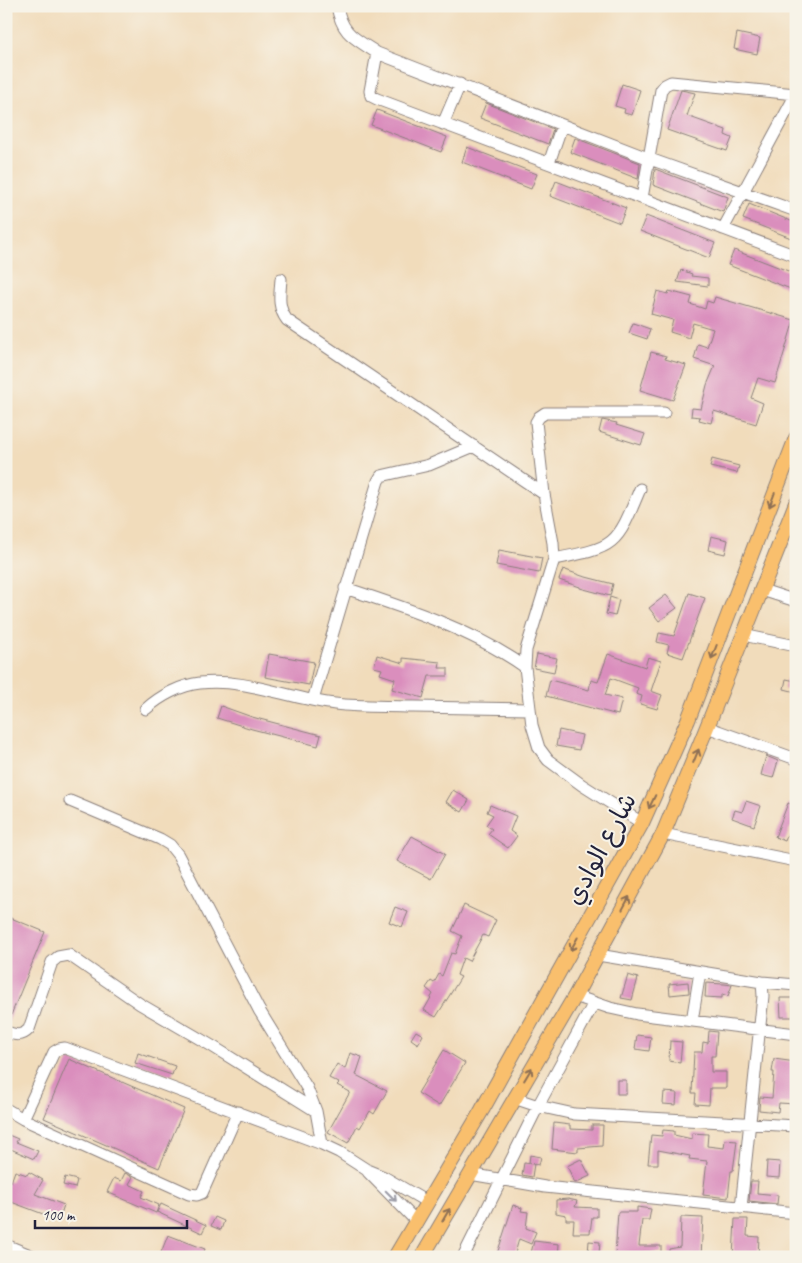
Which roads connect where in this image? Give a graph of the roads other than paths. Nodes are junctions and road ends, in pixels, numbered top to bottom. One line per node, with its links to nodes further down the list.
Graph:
1 (337, 6): 2 (street)
2 (378, 53): 3 (street); 4 (street)
3 (460, 84): 4 (street); 5 (street)
4 (443, 124): 7 (street)
5 (562, 125): 6 (street); 7 (street)
6 (650, 159): 8 (street); 8 (street); 9 (street)
7 (549, 163): 9 (street)
8 (744, 192): 10 (street); 11 (street)
9 (642, 198): 11 (street)
10 (796, 211)
11 (723, 229): 12 (street)
12 (796, 256)
13 (281, 279): 16 (street)
14 (664, 413): 18 (street)
15 (796, 438): 33 (main road, شارع الوادي, one-way to 33)
16 (474, 446): 18 (street); 21 (street)
17 (640, 489): 20 (street)
18 (544, 494): 20 (street)
19 (796, 503): 22 (main road, شارع الوادي)
20 (554, 559): 26 (street)
21 (345, 588): 26 (street); 27 (street)
22 (762, 590): 23 (street); 24 (main road, شارع الوادي)
23 (796, 601)
24 (744, 635): 25 (street); 30 (main road, شارع الوادي)
25 (796, 646)
26 (525, 667): 29 (street)
27 (313, 700): 28 (street); 29 (street)
28 (146, 709)
29 (529, 709): 33 (street)
30 (708, 727): 31 (street); 34 (main road, شارع الوادي, one-way to 30)
31 (796, 759)
32 (70, 801): 50 (street)
33 (642, 823): 49 (main road, شارع الوادي, one-way to 49)
34 (664, 834): 35 (street); 36 (main road, شارع الوادي, one-way to 34)
35 (796, 861)
36 (598, 955): 37 (street); 40 (main road, شارع الوادي)
37 (700, 972): 38 (street); 42 (street)
38 (762, 982): 39 (street); 43 (street)
39 (796, 985)
40 (575, 996): 41 (street); 46 (main road, شارع الوادي, one-way to 40)
41 (594, 1003): 42 (street); 47 (street)
42 (692, 1021): 43 (street)
43 (759, 1030): 45 (street); 54 (street)
44 (6, 1032): 50 (street)
45 (796, 1034)
46 (514, 1098): 47 (street); 53 (main road, شارع الوادي)
47 (538, 1106): 54 (street); 61 (street)
48 (6, 1109): 52 (street)
49 (482, 1110): 53 (main road); 57 (main road, شارع الوادي)
50 (316, 1111): 56 (street)
51 (238, 1112): 52 (street); 52 (street); 56 (street)
52 (23, 1119)
53 (502, 1119): 58 (main road, شارع الوادي)
54 (749, 1124): 55 (street); 63 (street)
55 (796, 1126)
56 (322, 1144): 59 (street)
57 (461, 1144): 58 (main road); 62 (main road, شارع الوادي)
58 (480, 1156): 60 (main road, شارع الوادي)
59 (367, 1170): 62 (street); 65 (street, one-way to 65)
60 (470, 1174): 61 (street); 69 (main road, شارع الوادي, one-way to 60)
61 (500, 1180): 63 (street); 70 (street)
62 (427, 1202): 65 (main road, شارع الوادي)
63 (741, 1208): 64 (street)
64 (796, 1213)
65 (416, 1221): 68 (main road, شارع الوادي)
66 (6, 1244): 67 (street)
67 (35, 1257)
68 (395, 1257)
69 (422, 1257)
70 (463, 1257)

